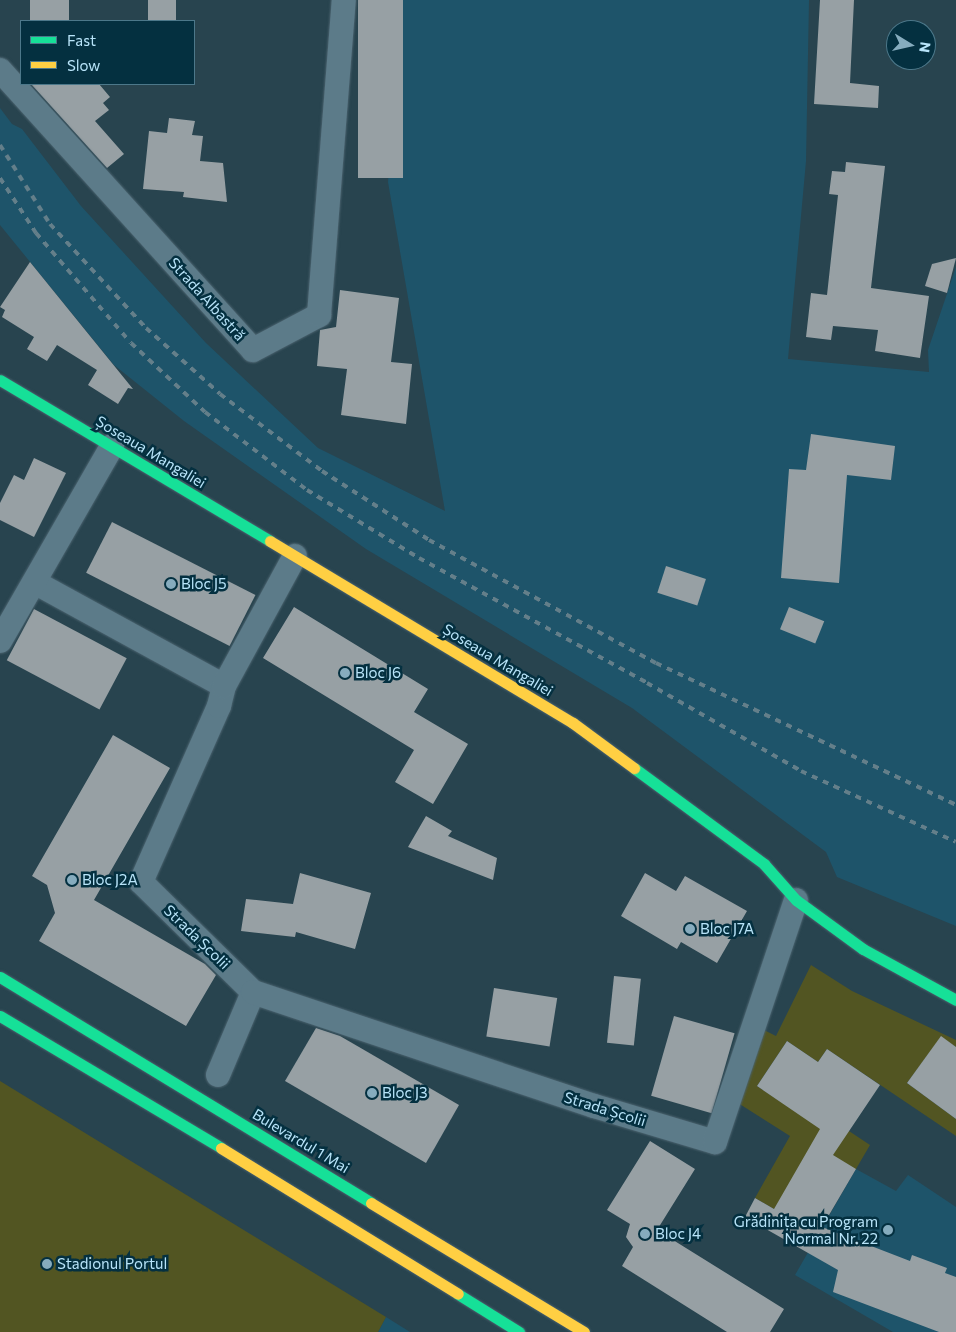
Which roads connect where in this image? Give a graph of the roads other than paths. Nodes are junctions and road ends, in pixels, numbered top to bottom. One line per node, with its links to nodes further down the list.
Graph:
1 (344, 0): 2 (street, Strada Albastră)
2 (0, 70)
3 (0, 380): 4 (main road, Șoseaua Mangaliei)
4 (112, 446): 5 (main road, Șoseaua Mangaliei); 6 (street)
5 (296, 556): 8 (street); 9 (main road, Șoseaua Mangaliei)
6 (36, 583): 7 (street); 8 (street)
7 (0, 640)
8 (224, 686): 11 (street, Strada Școlii)
9 (796, 900): 11 (street, Strada Școlii); 12 (main road, Șoseaua Mangaliei)
10 (0, 977): 16 (main road, Bulevardul 1 Mai)
11 (254, 992): 14 (street)
12 (956, 1000)
13 (0, 1016): 15 (main road)
14 (218, 1075)
15 (518, 1332)
16 (584, 1332)

